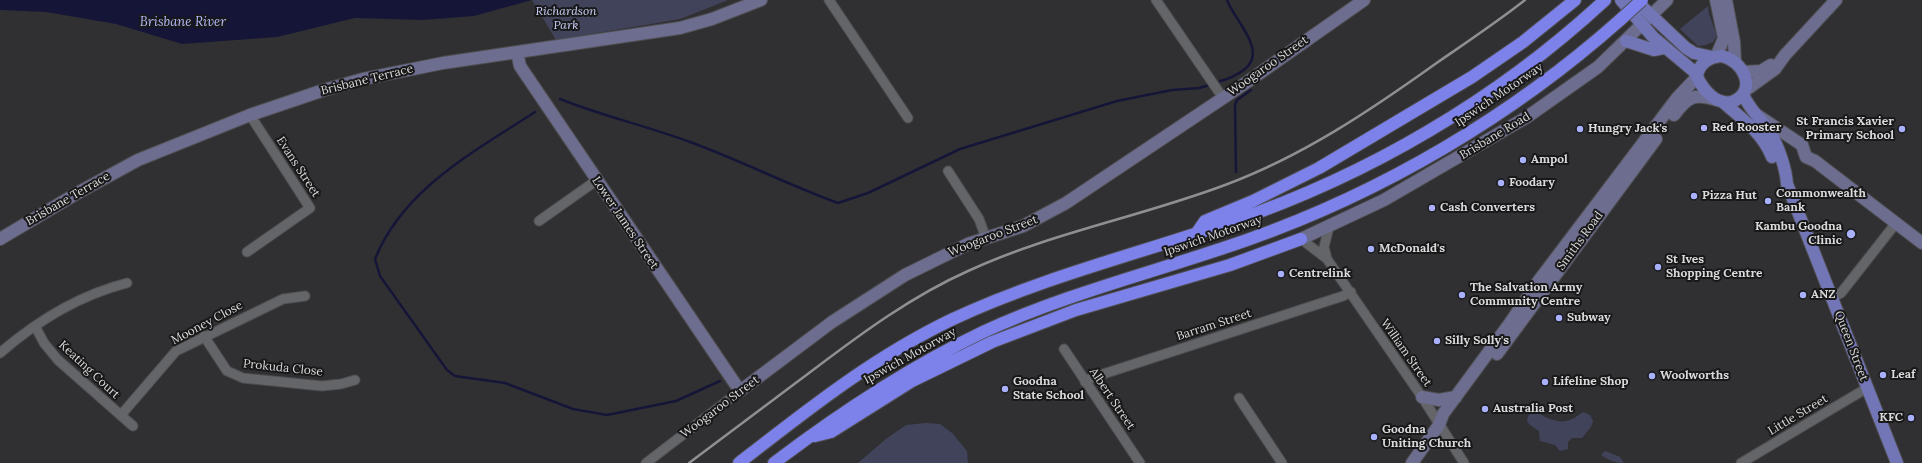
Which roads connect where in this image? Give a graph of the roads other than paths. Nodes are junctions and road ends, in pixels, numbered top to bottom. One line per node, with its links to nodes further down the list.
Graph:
1 (761, 0): 17 (street, Brisbane Terrace)
2 (829, 0): 27 (street)
3 (1156, 0): 23 (street)
4 (1364, 0): 23 (street, Woogaroo Street)
5 (1575, 0): 34 (highway)
6 (1620, 0): 14 (main road)
7 (1635, 0): 14 (main road)
8 (1642, 0): 59 (highway, Ipswich Motorway, bridge)
9 (1667, 0): 14 (street, Brisbane Road)
10 (1716, 0): 19 (street)
11 (1726, 0): 20 (street)
12 (1836, 0): 18 (street)
13 (1604, 1): 34 (highway, Ipswich Motorway)
14 (1646, 20): 15 (street, Brisbane Road); 16 (main road); 19 (main road)
15 (1626, 41): 16 (main road); 33 (street, Brisbane Road)
16 (1664, 48): 21 (main road)
17 (517, 52): 26 (street, Brisbane Terrace); 29 (street, Lower James Street)
18 (1785, 55): 20 (street); 22 (street)
19 (1714, 57): 20 (main road); 21 (main road)
20 (1739, 67): 22 (main road)
21 (1697, 76): 24 (main road); 54 (street, Smiths Road)
22 (1744, 92): 24 (main road); 25 (main road, Queen Street)
23 (1223, 98): 35 (street, Woogaroo Street)
24 (1720, 101): 30 (main road, Queen Street); 57 (street, Smiths Road)
25 (1754, 113): 30 (main road, Queen Street); 32 (street)
26 (250, 115): 36 (street, Brisbane Terrace); 39 (street, Evans Street)
27 (908, 118)
28 (948, 171): 35 (street)
29 (597, 180): 31 (street); 52 (street, Lower James Street)
30 (1786, 184): 44 (main road, Queen Street)
31 (539, 221)
32 (1896, 223): 38 (street); 44 (street)
33 (1328, 227): 37 (street, Brisbane Road); 40 (street)
34 (1196, 234): 61 (highway, Ipswich Motorway)
35 (986, 238): 52 (street, Woogaroo Street)
36 (0, 239)
37 (1301, 239): 40 (street, William Street); 59 (highway)
38 (1922, 243)
39 (247, 252)
40 (1327, 259): 42 (street, William Street)
41 (128, 283): 45 (street)
42 (1351, 292): 50 (street, Barram Street); 53 (street, William Street)
43 (305, 296): 46 (street, Mooney Close)
44 (1832, 298): 51 (main road, Queen Street)
45 (35, 326): 48 (street); 56 (street, Keating Court)
46 (204, 336): 49 (street, Prokuda Close); 56 (street, Mooney Close)
47 (1064, 349): 50 (street, Albert Street)
48 (0, 353)
49 (355, 380)
50 (1085, 382): 63 (street, Albert Street)
51 (1867, 388): 67 (street, Little Street); 68 (main road, Queen Street)
52 (740, 391): 60 (street, Woogaroo Street)
53 (1422, 397): 54 (street); 57 (street, William Street)
54 (1456, 397): 57 (street, Smiths Road)
55 (1239, 398): 64 (street)
56 (121, 415): 58 (street, Keating Court)
57 (1439, 425): 65 (street, Smiths Road); 66 (street, William Street)
58 (133, 426)
59 (808, 437): 62 (highway, Ipswich Motorway)
60 (646, 463)
61 (739, 463)
62 (774, 463)
63 (1140, 463)
64 (1282, 463)
65 (1412, 463)
66 (1464, 463)
67 (1741, 463)
68 (1897, 463)

